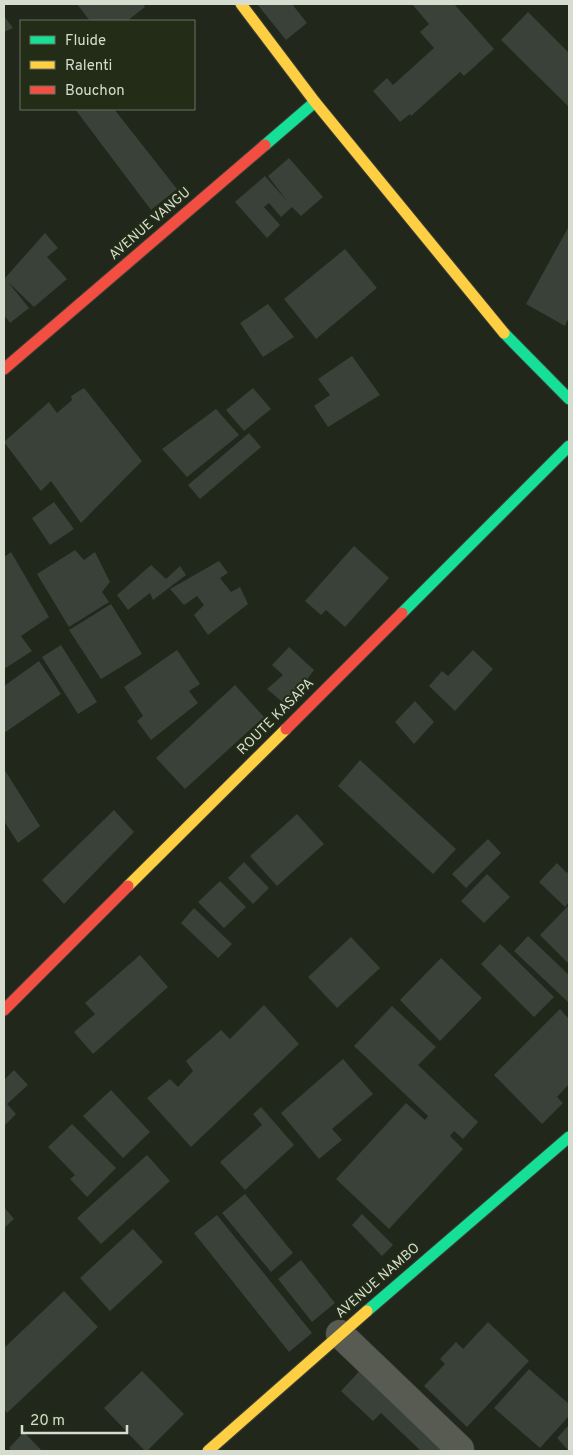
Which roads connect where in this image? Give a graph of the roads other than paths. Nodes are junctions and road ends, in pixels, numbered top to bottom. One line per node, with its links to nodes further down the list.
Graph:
1 (240, 4): 2 (street)
2 (315, 102): 3 (street, AVENUE VANGU); 4 (street)
3 (4, 369)
4 (569, 399)
5 (569, 446): 6 (street, ROUTE KASAPA)
6 (4, 1010)
7 (569, 1137): 8 (street, AVENUE NAMBO)
8 (340, 1334): 9 (street); 10 (street, AVENUE NAMBO)
9 (460, 1449)
10 (208, 1451)

